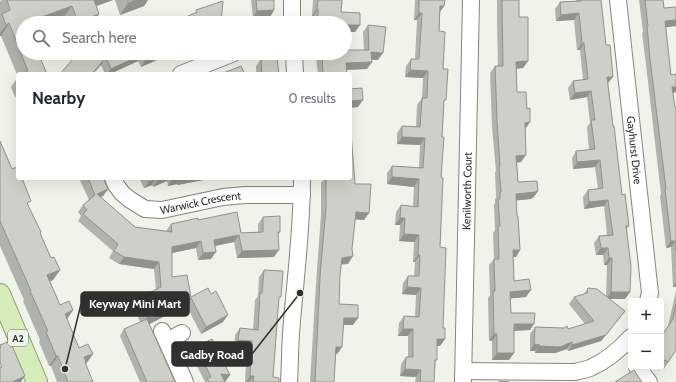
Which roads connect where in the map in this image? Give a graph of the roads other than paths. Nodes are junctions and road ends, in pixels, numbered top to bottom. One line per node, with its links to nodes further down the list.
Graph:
1 (292, 0): 4 (street)
2 (471, 0): 17 (street, Kenilworth Court)
3 (618, 0): 13 (street, Gayhurst Drive)
4 (292, 16)
5 (216, 60): 7 (street)
6 (294, 60): 8 (street)
7 (186, 72)
8 (295, 72)
9 (114, 180): 11 (street, Warwick Crescent)
10 (302, 180): 11 (street)
11 (302, 195): 20 (street)
12 (0, 294): 18 (main road, A2)
13 (649, 298)
14 (182, 333): 19 (street)
15 (628, 348): 17 (street)
16 (639, 370): 21 (street)
17 (464, 377)
18 (37, 382)
19 (185, 382)
20 (289, 382)
21 (649, 382)

